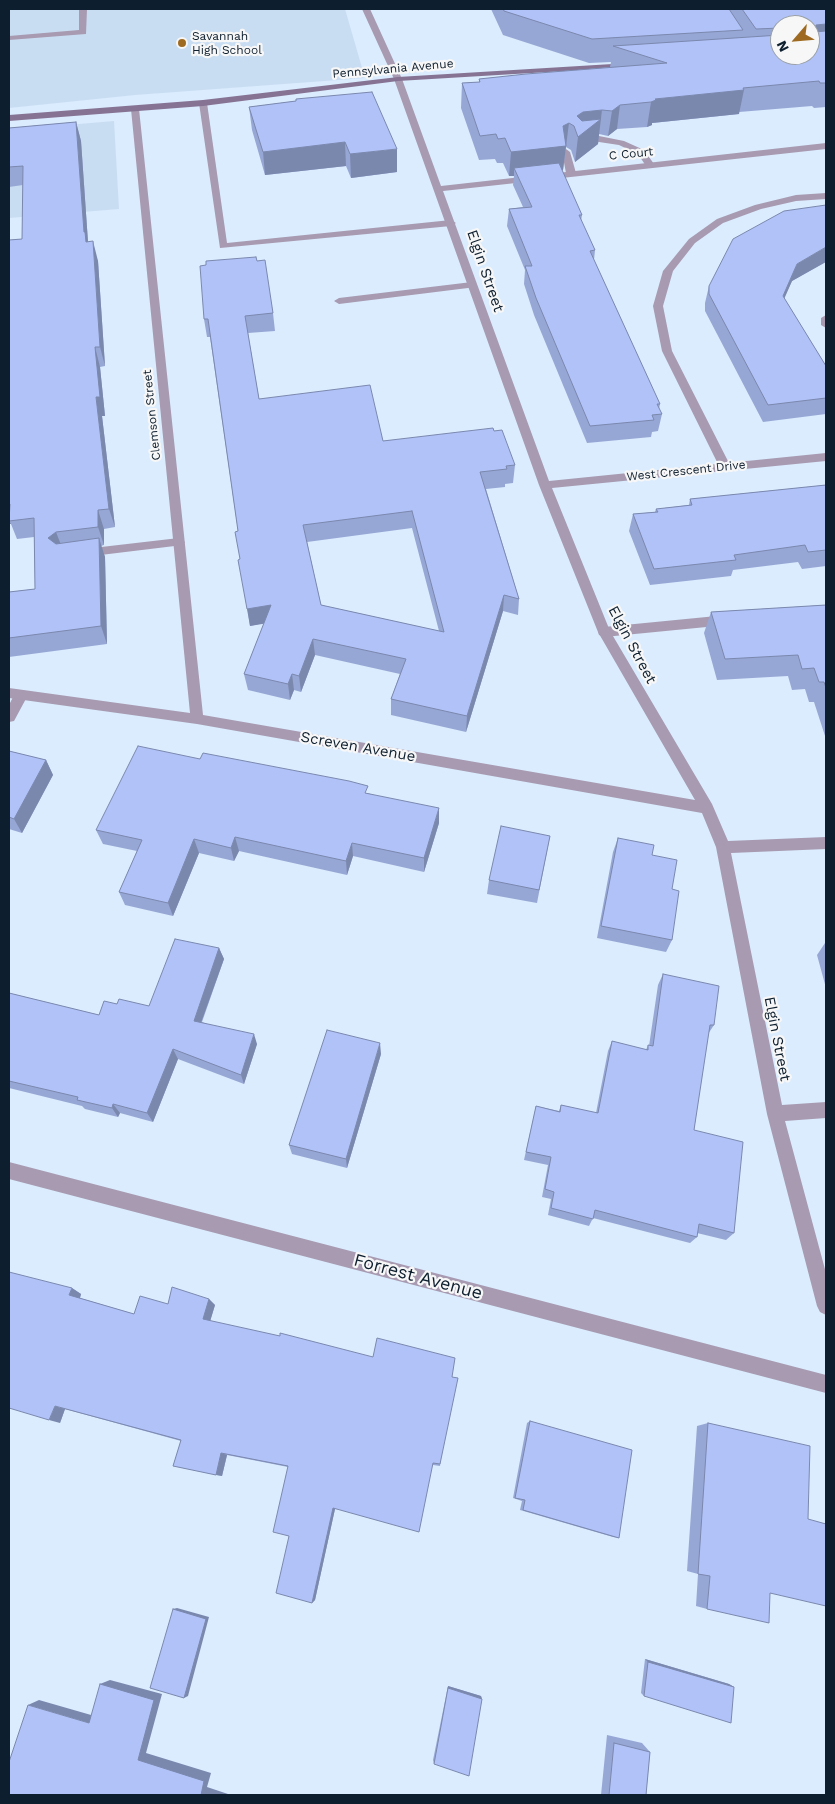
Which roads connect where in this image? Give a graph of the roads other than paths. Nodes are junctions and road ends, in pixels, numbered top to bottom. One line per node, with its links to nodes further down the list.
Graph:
1 (83, 9): 3 (street)
2 (366, 9): 5 (street, Elgin Street)
3 (9, 38)
4 (638, 64): 5 (main road, Pennsylvania Avenue)
5 (398, 79): 6 (main road, Pennsylvania Avenue); 14 (street, Elgin Street)
6 (203, 103): 7 (main road, Pennsylvania Avenue); 16 (street)
7 (135, 109): 8 (main road, Pennsylvania Avenue); 24 (street, Clemson Street)
8 (9, 118)
9 (580, 141): 12 (street)
10 (826, 146): 12 (street, C Court)
11 (566, 152): 13 (street)
12 (649, 164): 13 (street, C Court)
13 (571, 172): 14 (street, C Court)
14 (439, 189): 16 (street, Elgin Street)
15 (826, 196): 22 (street)
16 (451, 223): 17 (street, Elgin Street)
17 (472, 285): 18 (street); 23 (street, Elgin Street)
18 (340, 301)
19 (826, 318): 20 (street)
20 (826, 325)
21 (826, 457): 22 (street, West Crescent Drive)
22 (725, 467): 23 (street, West Crescent Drive)
23 (545, 485): 27 (street, Elgin Street)
24 (179, 542): 25 (street); 30 (street, Clemson Street)
25 (73, 555)
26 (742, 619): 27 (street)
27 (604, 632): 31 (street, Elgin Street)
28 (15, 694): 29 (street); 30 (street, Screven Avenue)
29 (9, 716)
30 (197, 719): 31 (street, Screven Avenue)
31 (707, 808): 33 (street, Elgin Street)
32 (826, 843): 33 (street)
33 (723, 847): 35 (street, Elgin Street)
34 (826, 1110): 35 (street)
35 (774, 1114): 37 (street, Elgin Street)
36 (9, 1170): 38 (street, Forrest Avenue)
37 (826, 1306)
38 (826, 1384)

